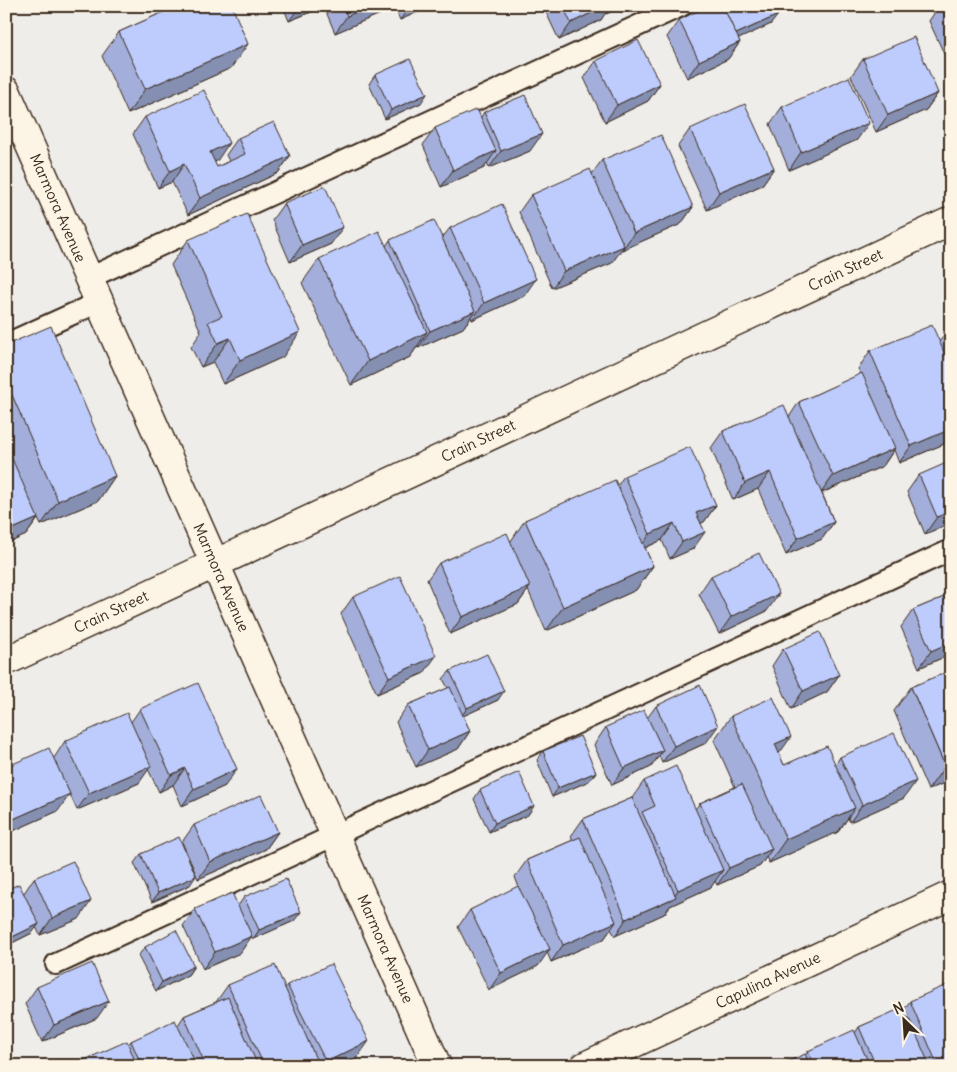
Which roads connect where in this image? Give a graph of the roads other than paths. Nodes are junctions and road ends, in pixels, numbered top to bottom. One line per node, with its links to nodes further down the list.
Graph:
1 (681, 6): 4 (lane)
2 (6, 91): 4 (street, Marmora Avenue)
3 (951, 221): 7 (street, Crain Street)
4 (94, 290): 5 (lane); 7 (street, Marmora Avenue)
5 (6, 344)
6 (951, 550): 9 (lane)
7 (215, 564): 8 (street, Crain Street); 9 (street, Marmora Avenue)
8 (6, 661)
9 (336, 835): 11 (lane); 12 (street, Marmora Avenue)
10 (951, 895): 13 (street, Capulina Avenue)
11 (56, 964)
12 (437, 1066)
13 (586, 1066)

